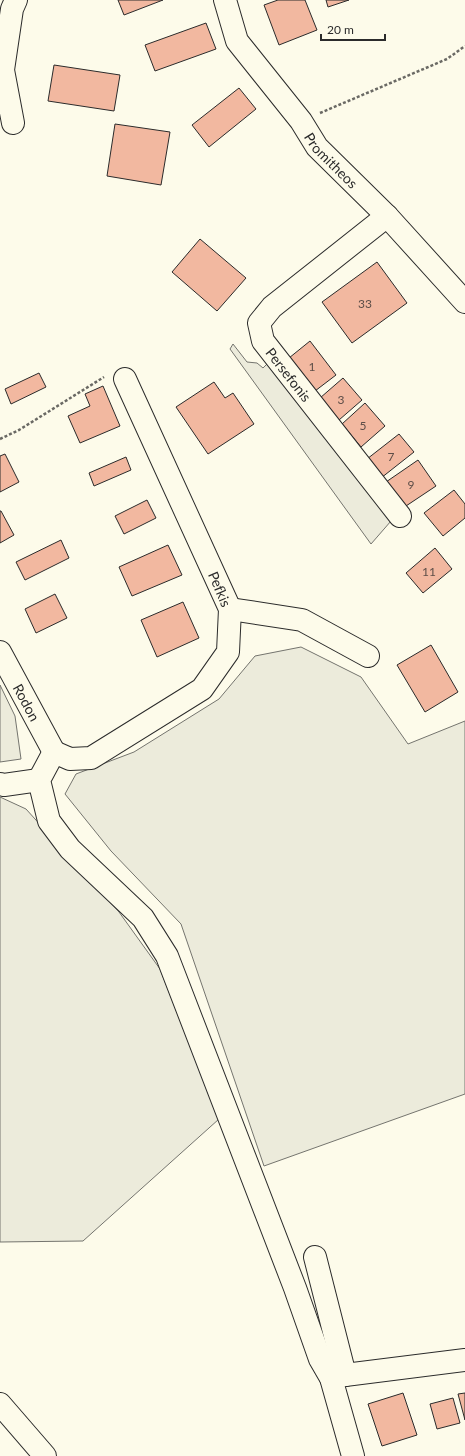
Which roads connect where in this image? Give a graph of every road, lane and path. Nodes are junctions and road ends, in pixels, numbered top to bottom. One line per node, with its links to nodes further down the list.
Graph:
1 (225, 0): 4 (street, Promitheos)
2 (9, 4): 5 (street)
3 (465, 46): 4 (path)
4 (301, 121): 6 (street, Promitheos)
5 (13, 123)
6 (387, 216): 7 (street, Promitheos); 10 (street, Persefonis)
7 (465, 302)
8 (125, 379): 9 (path); 11 (street, Pefkis)
9 (0, 439)
10 (400, 516)
11 (230, 609): 13 (street); 14 (street, Pefkis)
12 (0, 652): 14 (street, Rodon)
13 (368, 656)
14 (54, 752): 15 (street)
15 (39, 780): 16 (street); 19 (street)
16 (0, 784)
17 (315, 1257): 19 (street)
18 (465, 1360): 19 (street)
19 (338, 1376): 22 (street)
20 (0, 1404): 21 (street)
21 (45, 1456)
22 (353, 1456)

